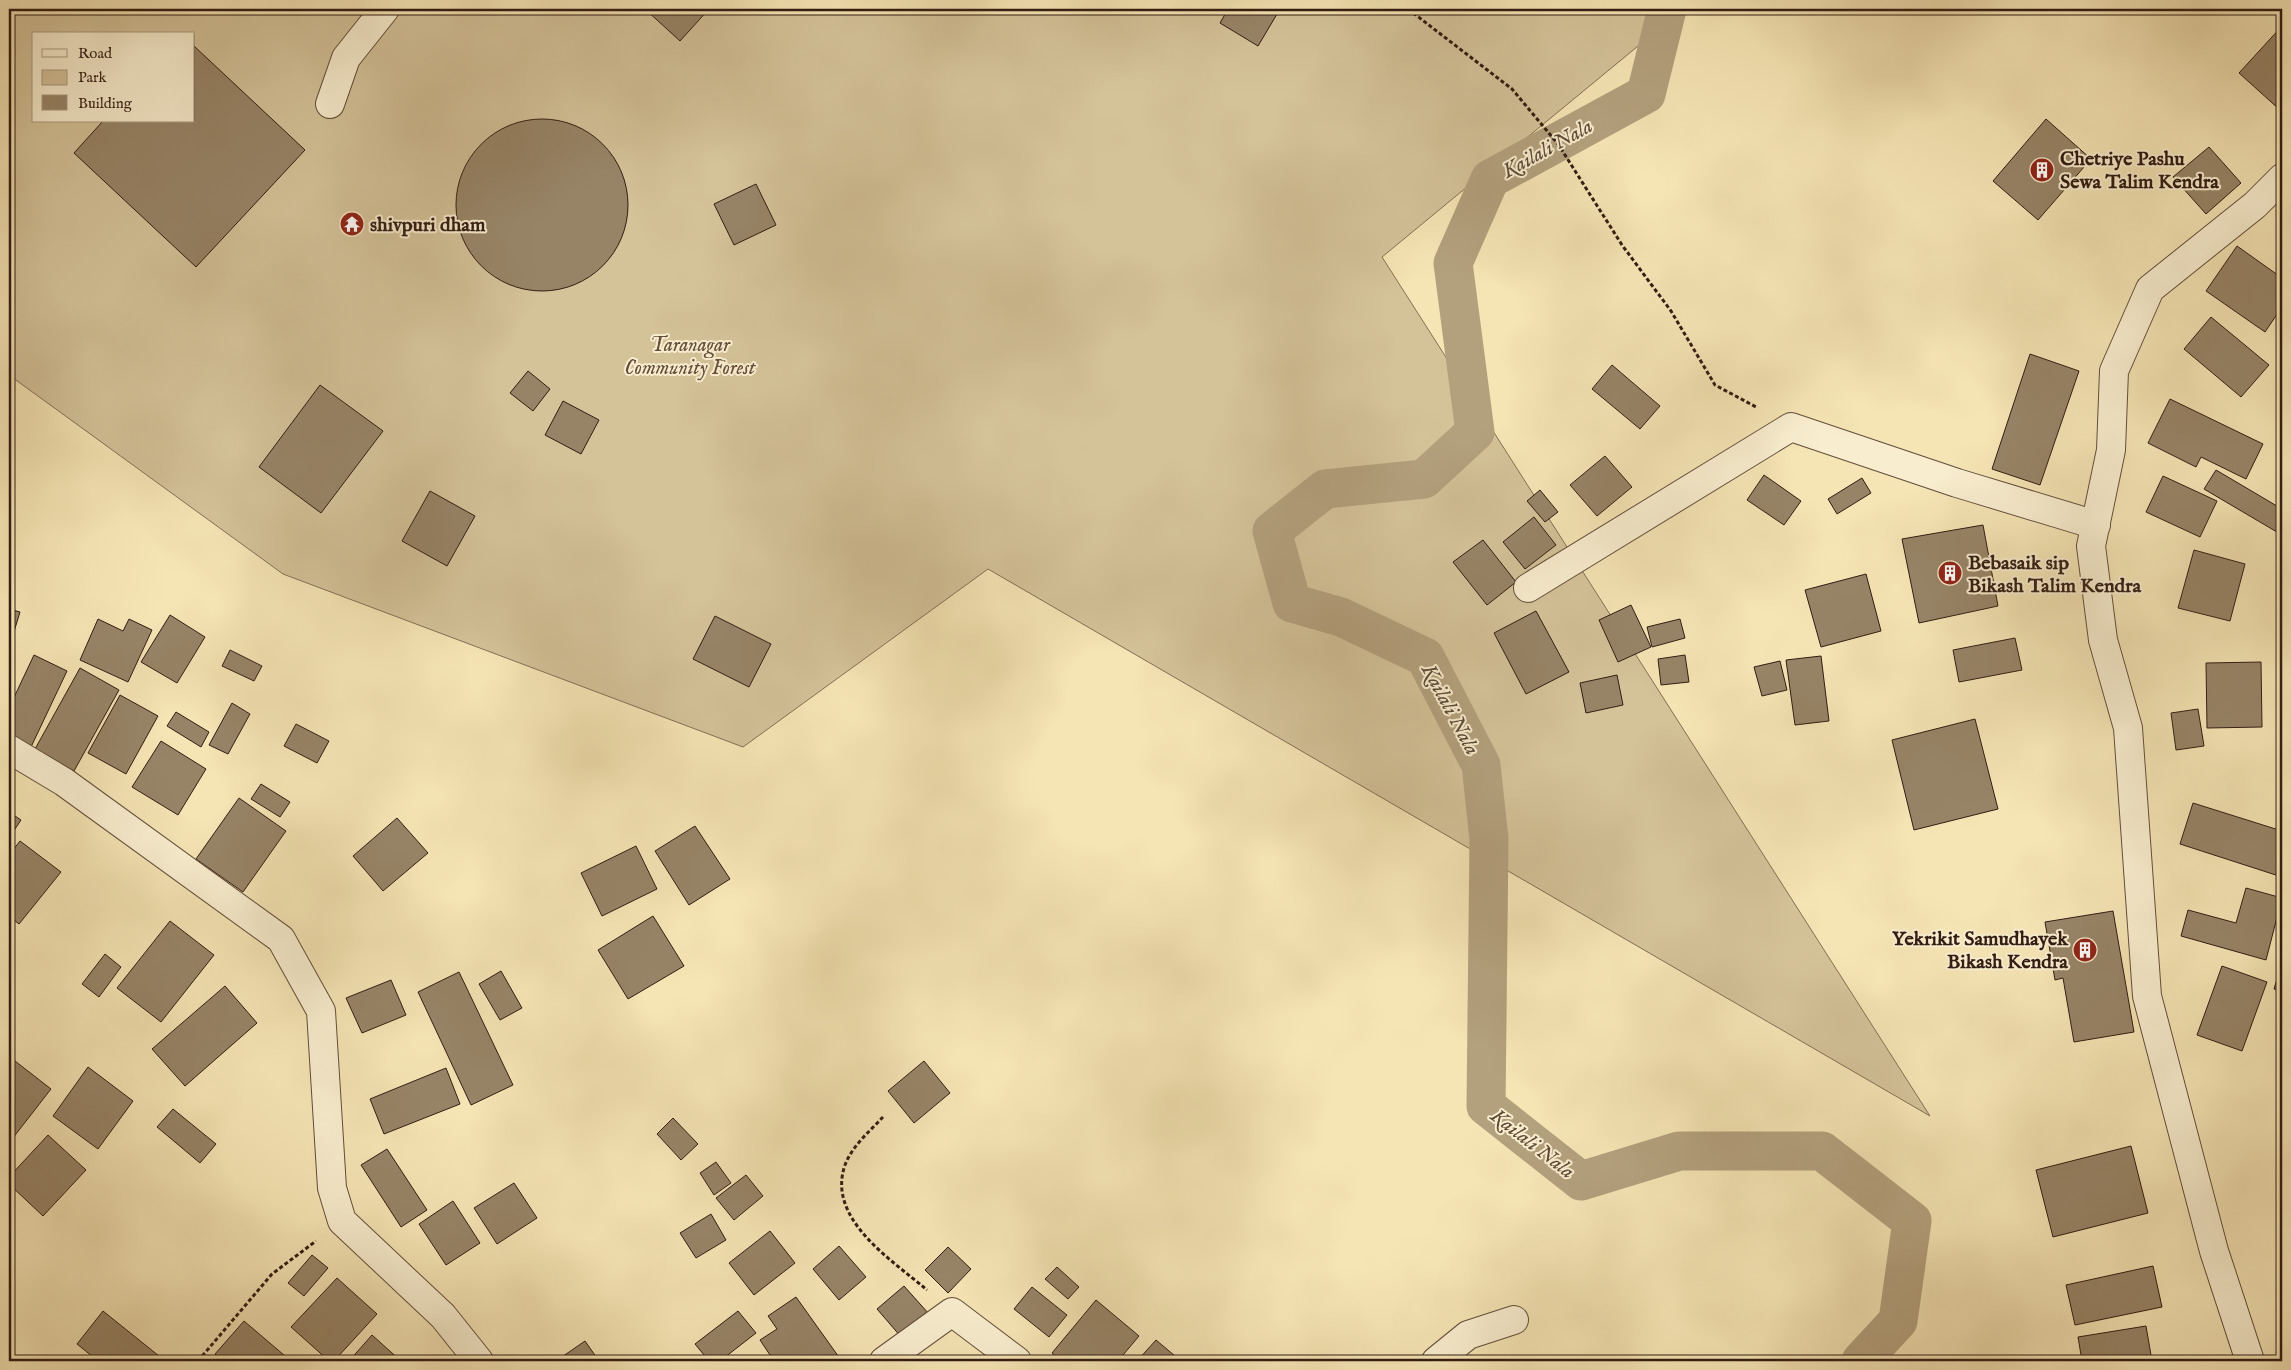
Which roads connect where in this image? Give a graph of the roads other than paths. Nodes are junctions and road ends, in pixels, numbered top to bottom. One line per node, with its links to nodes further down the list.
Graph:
1 (385, 9): 2 (street)
2 (330, 104)
3 (2282, 178): 4 (street)
4 (2096, 525): 5 (street); 12 (street)
5 (1528, 588)
6 (9, 749): 8 (street)
7 (1514, 1320): 11 (street)
8 (479, 1361)
9 (884, 1361): 10 (street)
10 (1017, 1361)
11 (1436, 1361)
12 (2250, 1361)

